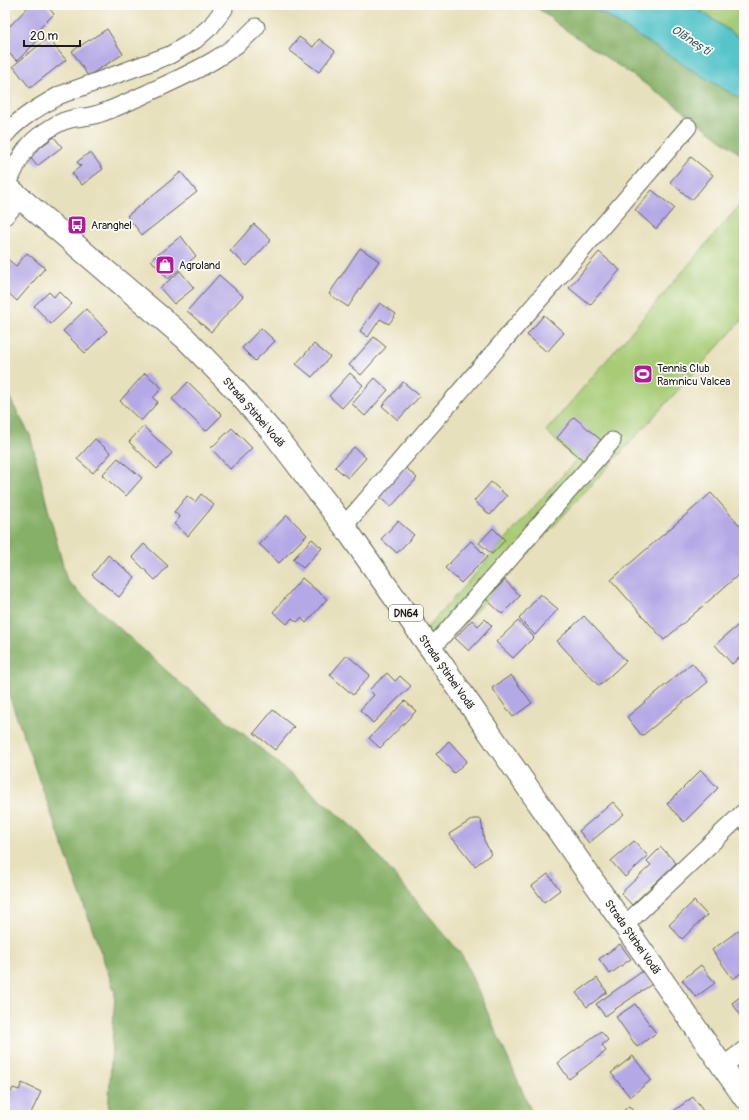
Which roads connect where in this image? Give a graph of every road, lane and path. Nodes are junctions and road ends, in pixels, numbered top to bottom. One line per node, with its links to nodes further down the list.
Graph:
1 (224, 8): 4 (street)
2 (256, 27): 5 (street)
3 (688, 127): 8 (street)
4 (5, 136)
5 (11, 189): 6 (street); 8 (main road, Strada Știrbei Vodă / DN64)
6 (5, 216)
7 (612, 441): 9 (street)
8 (344, 526): 9 (main road, Strada Știrbei Vodă / DN64)
9 (431, 649): 11 (main road, Strada Știrbei Vodă / DN64)
10 (744, 812): 11 (street)
11 (624, 925): 13 (main road, Strada Știrbei Vodă / DN64)
12 (744, 1050): 13 (street)
13 (722, 1066): 14 (main road, Strada Știrbei Vodă / DN64)
14 (744, 1097)

